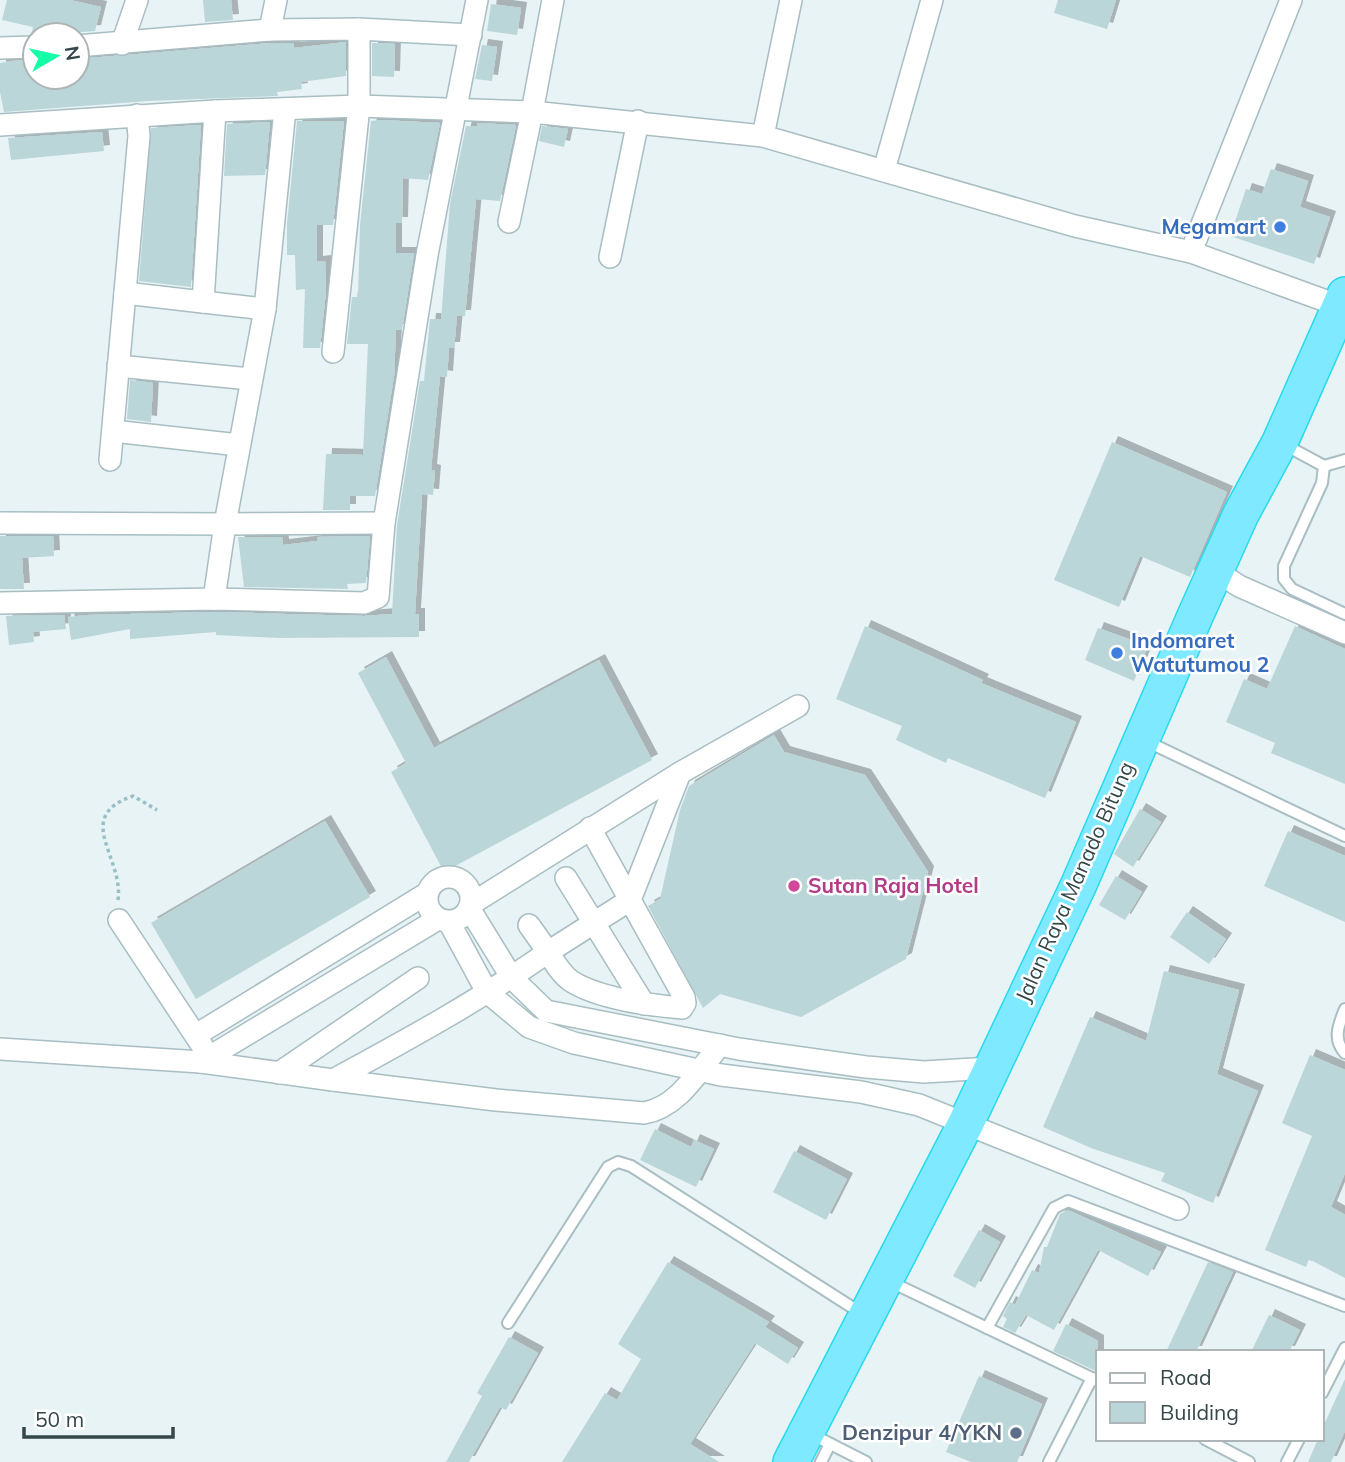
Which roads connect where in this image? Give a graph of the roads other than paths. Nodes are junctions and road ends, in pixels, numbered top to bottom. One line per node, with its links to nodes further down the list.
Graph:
1 (137, 0): 11 (street)
2 (276, 0): 9 (street)
3 (477, 0): 10 (street)
4 (553, 0): 19 (street)
5 (792, 0): 23 (street)
6 (932, 0): 24 (street)
7 (1291, 0): 26 (street)
8 (359, 29): 9 (street); 10 (street); 15 (street)
9 (270, 30): 11 (street)
10 (471, 35): 17 (street)
11 (122, 44): 12 (street)
12 (91, 45)
13 (21, 47): 14 (street)
14 (0, 48)
15 (359, 106): 16 (street); 17 (street); 32 (street)
16 (285, 109): 18 (street); 31 (street)
17 (455, 109): 19 (street); 42 (street)
18 (215, 111): 20 (street); 30 (street)
19 (532, 112): 21 (street); 25 (street)
20 (137, 115): 22 (street); 28 (street)
21 (638, 121): 23 (street); 27 (street)
22 (0, 125)
23 (763, 136): 24 (street)
24 (884, 170): 26 (street)
25 (509, 222)
26 (1191, 253): 29 (street)
27 (610, 257)
28 (125, 293): 30 (street); 33 (street)
29 (1343, 300): 36 (highway, Jalan Raya Manado Bitung)
30 (203, 302): 31 (street)
31 (265, 309): 34 (street)
32 (333, 352)
33 (118, 366): 34 (street); 35 (street)
34 (250, 379): 37 (street)
35 (113, 431): 37 (street); 38 (street)
36 (1280, 442): 40 (lane); 44 (highway, Jalan Raya Manado Bitung)
37 (239, 445): 43 (street)
38 (110, 460)
39 (1345, 460): 40 (lane)
40 (1324, 466): 47 (lane)
41 (0, 523): 43 (street)
42 (384, 523): 43 (street); 45 (street)
43 (225, 524): 45 (street)
44 (1216, 571): 48 (street); 50 (highway, Jalan Raya Manado Bitung)
45 (214, 599): 46 (street)
46 (0, 603)
47 (1345, 614)
48 (1345, 633)
49 (798, 706): 51 (street)
50 (1140, 738): 53 (lane); 73 (highway, Jalan Raya Manado Bitung)
51 (680, 773): 52 (street); 56 (street)
52 (590, 828): 56 (street); 57 (street)
53 (1345, 836)
54 (566, 878): 60 (street)
55 (426, 894): 57 (street); 59 (street); 68 (street)
56 (630, 900): 60 (street); 66 (street)
57 (470, 906): 59 (street); 64 (street)
58 (119, 920): 68 (street)
59 (444, 920): 65 (street); 72 (street)
60 (592, 923): 62 (street); 66 (street)
61 (529, 925): 62 (street)
62 (548, 951): 64 (street); 66 (street)
63 (418, 978): 75 (street)
64 (512, 978): 65 (street); 69 (street)
65 (487, 992): 74 (street); 76 (street)
66 (644, 1004)
67 (1345, 1009): 71 (lane)
68 (196, 1035): 72 (street)
69 (720, 1045): 73 (street); 74 (street)
70 (0, 1049): 72 (street)
71 (1345, 1053)
72 (206, 1060): 75 (street)
73 (990, 1068): 77 (highway, Jalan Raya Manado Bitung)
74 (700, 1070): 76 (street); 77 (street)
75 (279, 1073): 76 (street)
76 (333, 1080)
77 (966, 1123): 78 (street); 79 (highway, Jalan Raya Manado Bitung)
78 (1178, 1209)
79 (885, 1279): 81 (highway, Jalan Raya Manado Bitung); 83 (lane)
80 (1345, 1306): 83 (lane)
81 (867, 1316): 82 (lane); 89 (highway, Jalan Raya Manado Bitung)
82 (508, 1323)
83 (987, 1328): 85 (lane)
84 (1345, 1348): 86 (lane)
85 (1095, 1380): 91 (lane)
86 (1324, 1389)
87 (1209, 1441): 92 (lane)
88 (1298, 1441): 93 (lane)
89 (812, 1450): 90 (lane)
90 (866, 1462)
91 (1049, 1462)
92 (1249, 1462)
93 (1287, 1462)

